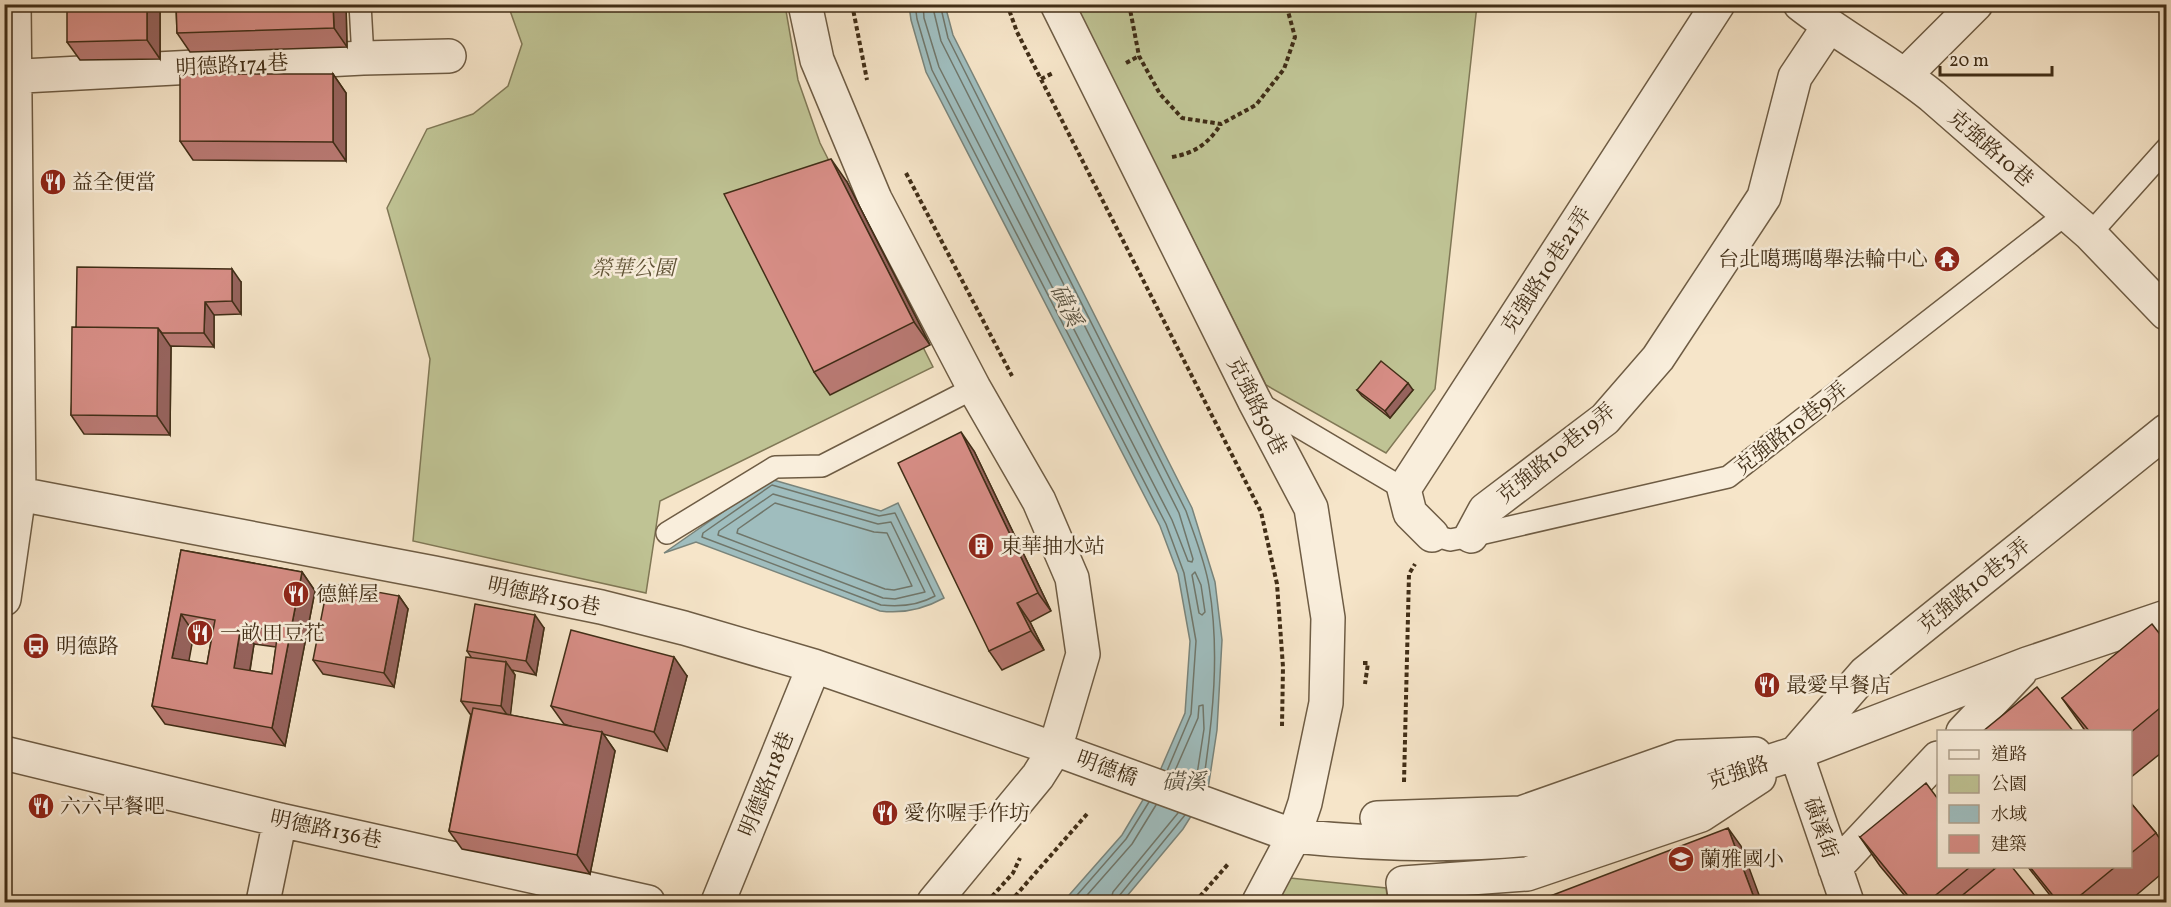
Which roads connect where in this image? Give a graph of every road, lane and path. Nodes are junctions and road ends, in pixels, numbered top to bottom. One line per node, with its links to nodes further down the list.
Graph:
1 (14, 4): 16 (street)
2 (360, 4): 14 (lane)
3 (805, 4): 20 (street)
4 (1018, 4): 11 (path)
5 (1057, 4): 21 (street, 克強路50巷)
6 (1286, 4): 10 (path)
7 (1718, 4): 23 (street, 克強路10巷21弄)
8 (1800, 4): 12 (street, 克強路10巷)
9 (1976, 4): 15 (street)
10 (1128, 5)
11 (1007, 6): 33 (path)
12 (1829, 27): 15 (street, 克強路10巷); 27 (street, 克強路10巷19弄)
13 (449, 56): 14 (street, 明德路174巷)
14 (363, 58): 16 (street, 明德路174巷)
15 (1905, 75): 18 (street, 克強路10巷)
16 (10, 77): 24 (street)
17 (2166, 149): 18 (lane, 克強路10巷9弄)
18 (2078, 224): 19 (street, 克強路10巷); 27 (lane, 克強路10巷9弄)
19 (2166, 313)
20 (974, 388): 25 (lane); 34 (street)
21 (1254, 400): 23 (lane); 41 (street, 克強路50巷)
22 (2166, 431): 36 (street, 克強路10巷3弄)
23 (1404, 489): 26 (street)
24 (20, 494): 28 (street); 31 (street, 明德路150巷)
25 (667, 533)
26 (1432, 535): 27 (lane, 克強路10巷9弄); 39 (path)
27 (1471, 536)
28 (4, 599)
29 (2166, 617): 30 (street, 克強路)
30 (2027, 664): 32 (street); 36 (street, 克強路)
31 (814, 666): 34 (street, 明德路150巷); 46 (street, 明德路118巷)
32 (1965, 730)
33 (1282, 735)
34 (1055, 749): 41 (street, 明德橋); 47 (street)
35 (4, 753): 40 (street, 明德路136巷)
36 (1796, 753): 39 (street); 41 (street, 克強路); 43 (street, 磺溪街); 51 (street)
37 (1937, 759): 43 (street)
38 (1087, 814): 48 (path)
39 (1390, 818)
40 (280, 820): 44 (street); 45 (street, 明德路136巷)
41 (1294, 836): 50 (street, 克強路50巷)
42 (1229, 863): 49 (path)
43 (1834, 868): 52 (street, 磺溪街)
44 (263, 903)
45 (648, 903)
46 (718, 903)
47 (934, 903)
48 (1010, 903)
49 (1195, 903)
50 (1259, 903)
51 (1406, 903)
52 (1847, 903)

